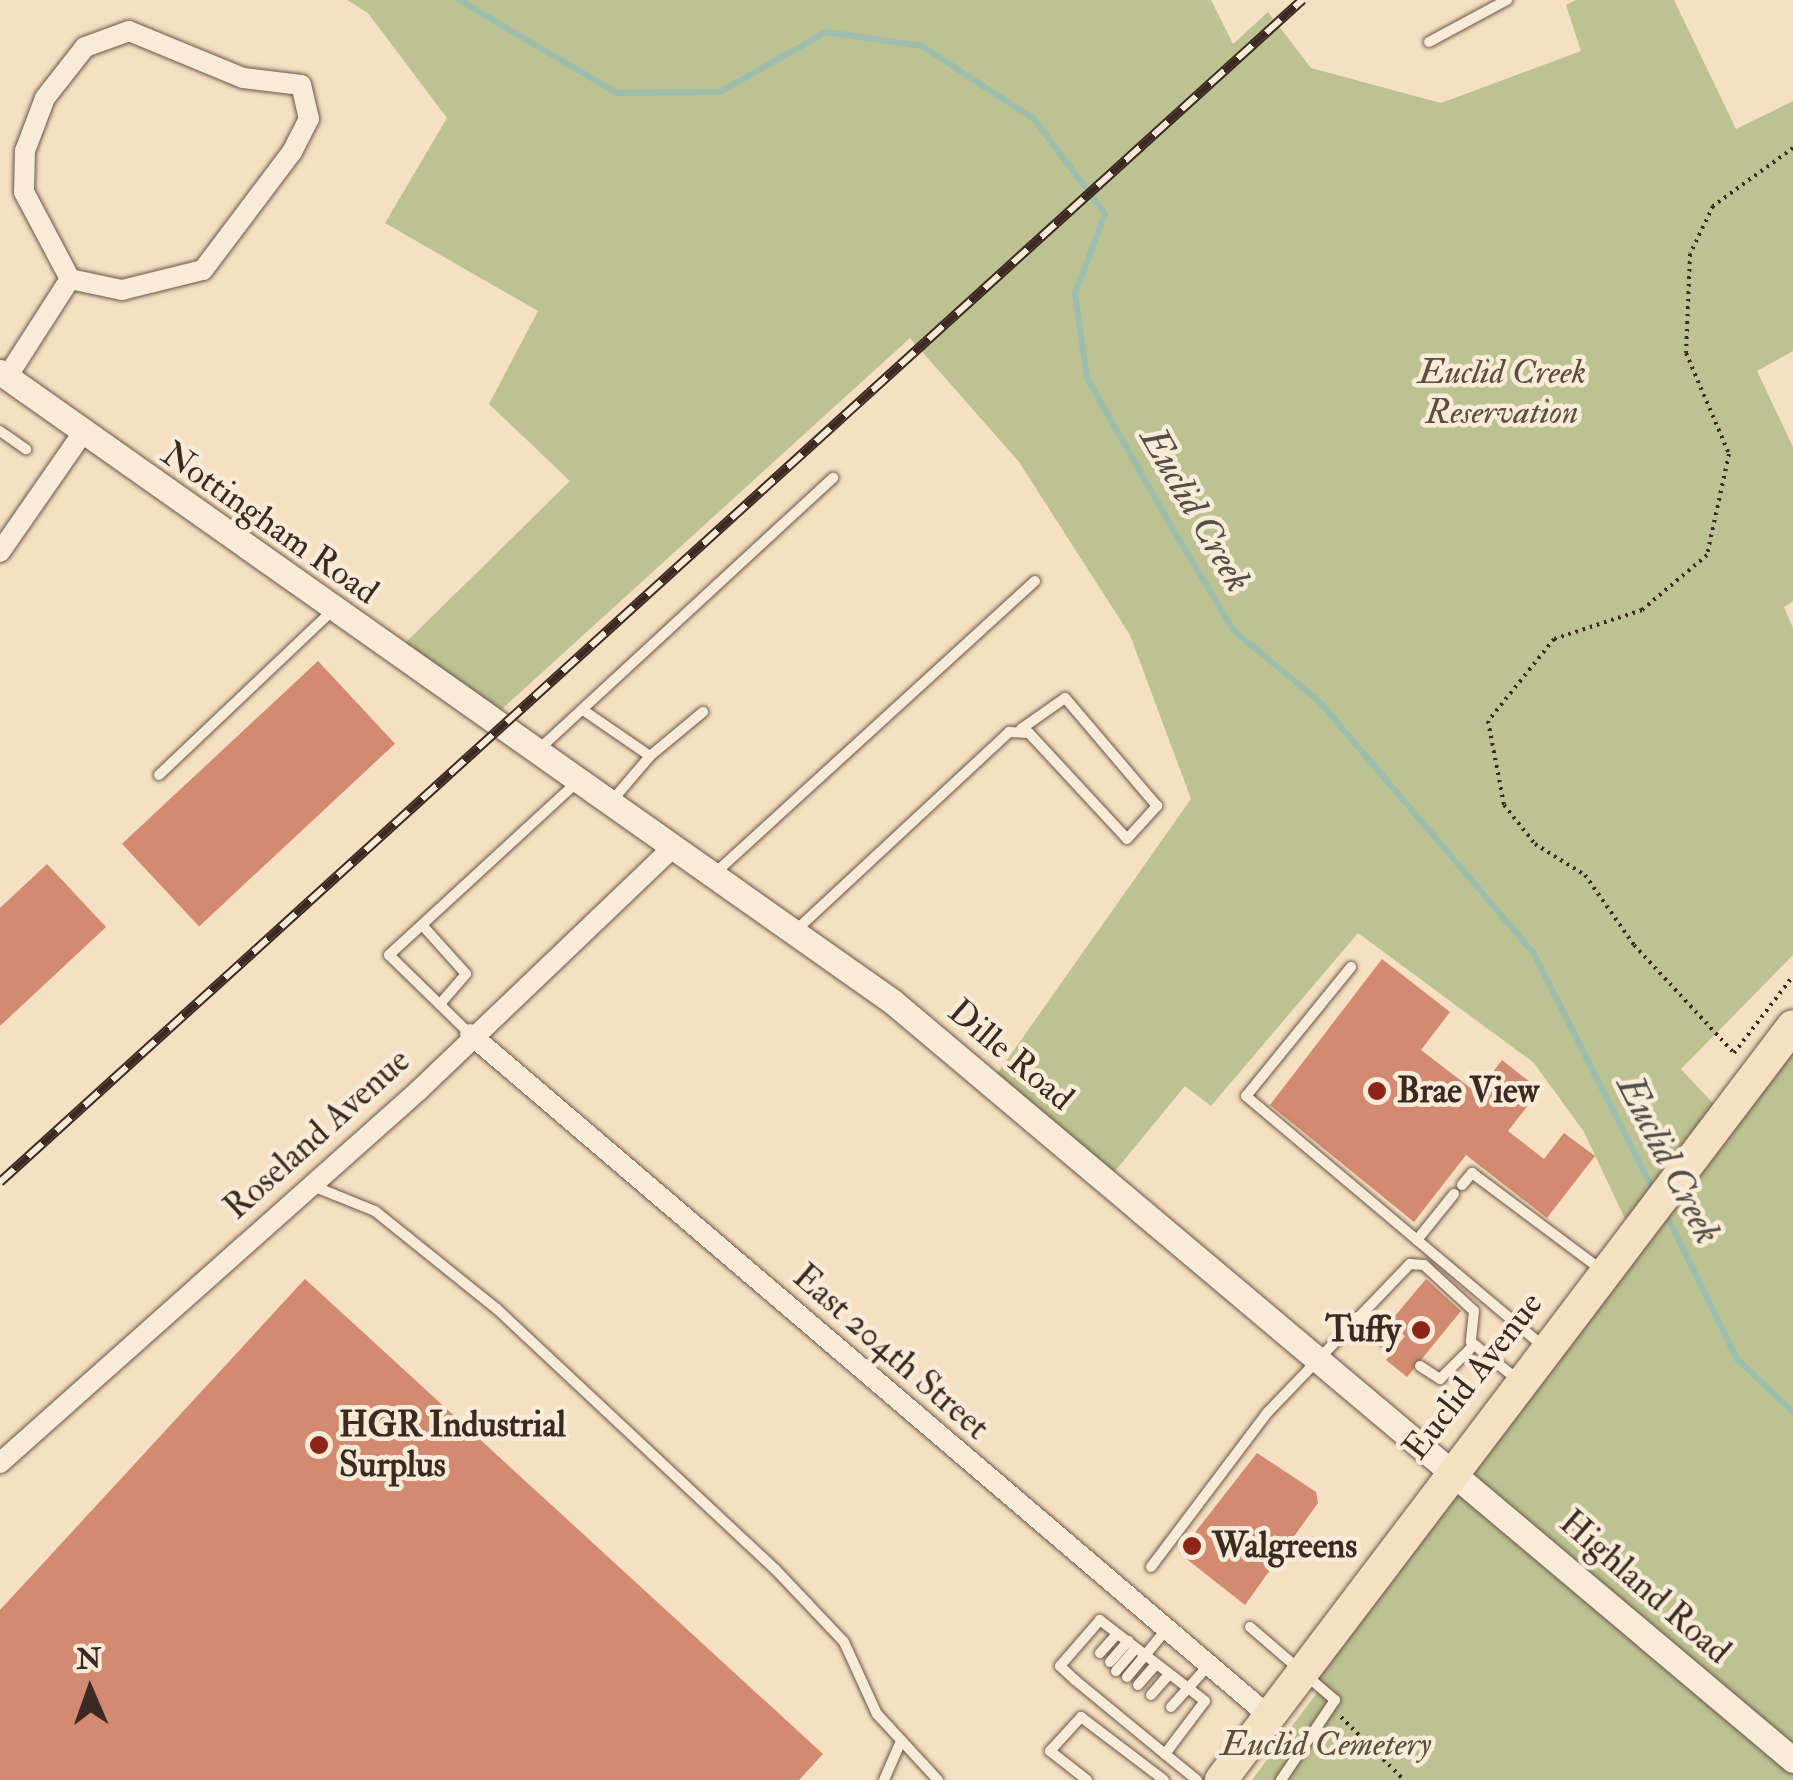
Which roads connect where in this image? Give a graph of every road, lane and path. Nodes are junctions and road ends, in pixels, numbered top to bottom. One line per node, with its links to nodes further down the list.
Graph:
1 (1507, 0): 2 (lane)
2 (1430, 42)
3 (1793, 148): 27 (path)
4 (70, 280): 4 (street); 5 (street)
5 (2, 378): 7 (street, Nottingham Road)
6 (0, 431): 8 (lane)
7 (82, 434): 10 (street); 12 (street, Nottingham Road)
8 (26, 449)
9 (834, 478): 13 (lane)
10 (0, 552)
11 (1036, 581): 23 (lane)
12 (333, 610): 15 (street, Nottingham Road); 19 (lane)
13 (583, 710): 17 (lane); 18 (lane)
14 (703, 712): 18 (lane)
15 (502, 728): 17 (street, Dille Road)
16 (1021, 729): 16 (lane); 25 (lane)
17 (537, 751): 20 (street, Dille Road)
18 (650, 756): 21 (lane)
19 (158, 775)
20 (578, 781): 21 (street, Dille Road); 24 (lane)
21 (610, 804): 22 (street, Dille Road)
22 (672, 848): 23 (street, Dille Road); 29 (street, Roseland Avenue)
23 (712, 876): 25 (street, Dille Road)
24 (422, 926): 28 (lane); 28 (lane)
25 (793, 932): 38 (street, Dille Road)
26 (1350, 967): 32 (lane)
27 (1793, 976)
28 (440, 1004): 29 (lane)
29 (470, 1034): 31 (street, Roseland Avenue); 45 (street, East 204th Street)
30 (1787, 1041): 33 (main road, Euclid Avenue)
31 (309, 1184): 41 (street, Roseland Avenue); 59 (lane)
32 (1417, 1240): 33 (lane); 37 (lane)
33 (1606, 1273): 37 (main road, Euclid Avenue)
34 (1358, 1317): 35 (lane); 36 (lane); 38 (lane)
35 (1389, 1344)
36 (1474, 1345): 39 (lane); 40 (lane)
37 (1546, 1348): 40 (main road, Euclid Avenue)
38 (1318, 1357): 42 (street, Dille Road); 43 (lane)
39 (1420, 1366)
40 (1520, 1381): 42 (main road, Euclid Avenue)
41 (0, 1463)
42 (1450, 1467): 51 (main road, Euclid Avenue); 61 (street, Highland Road)
43 (1151, 1567)
44 (1250, 1628): 51 (lane)
45 (1166, 1630): 47 (lane); 50 (street, East 204th Street)
46 (1117, 1634): 47 (lane); 48 (lane); 60 (lane)
47 (1136, 1648): 47 (lane); 49 (lane)
48 (1100, 1653)
49 (1156, 1664): 52 (lane); 53 (lane)
50 (1209, 1665): 54 (lane); 58 (street, East 204th Street)
51 (1302, 1672): 57 (lane); 58 (main road, Euclid Avenue)
52 (1170, 1674): 54 (lane); 55 (lane)
53 (1138, 1685)
54 (1188, 1688): 56 (lane); 60 (lane)
55 (1151, 1695)
56 (1171, 1708)
57 (1334, 1710): 68 (lane); 69 (path)
58 (1270, 1717): 67 (main road, Euclid Avenue)
59 (901, 1741): 63 (lane); 64 (lane)
60 (1165, 1754): 66 (lane)
61 (1793, 1760)
62 (1159, 1778): 65 (lane)
63 (884, 1780)
64 (938, 1780)
65 (1087, 1780)
66 (1197, 1780)
67 (1221, 1780)
68 (1281, 1780)
69 (1404, 1780)

